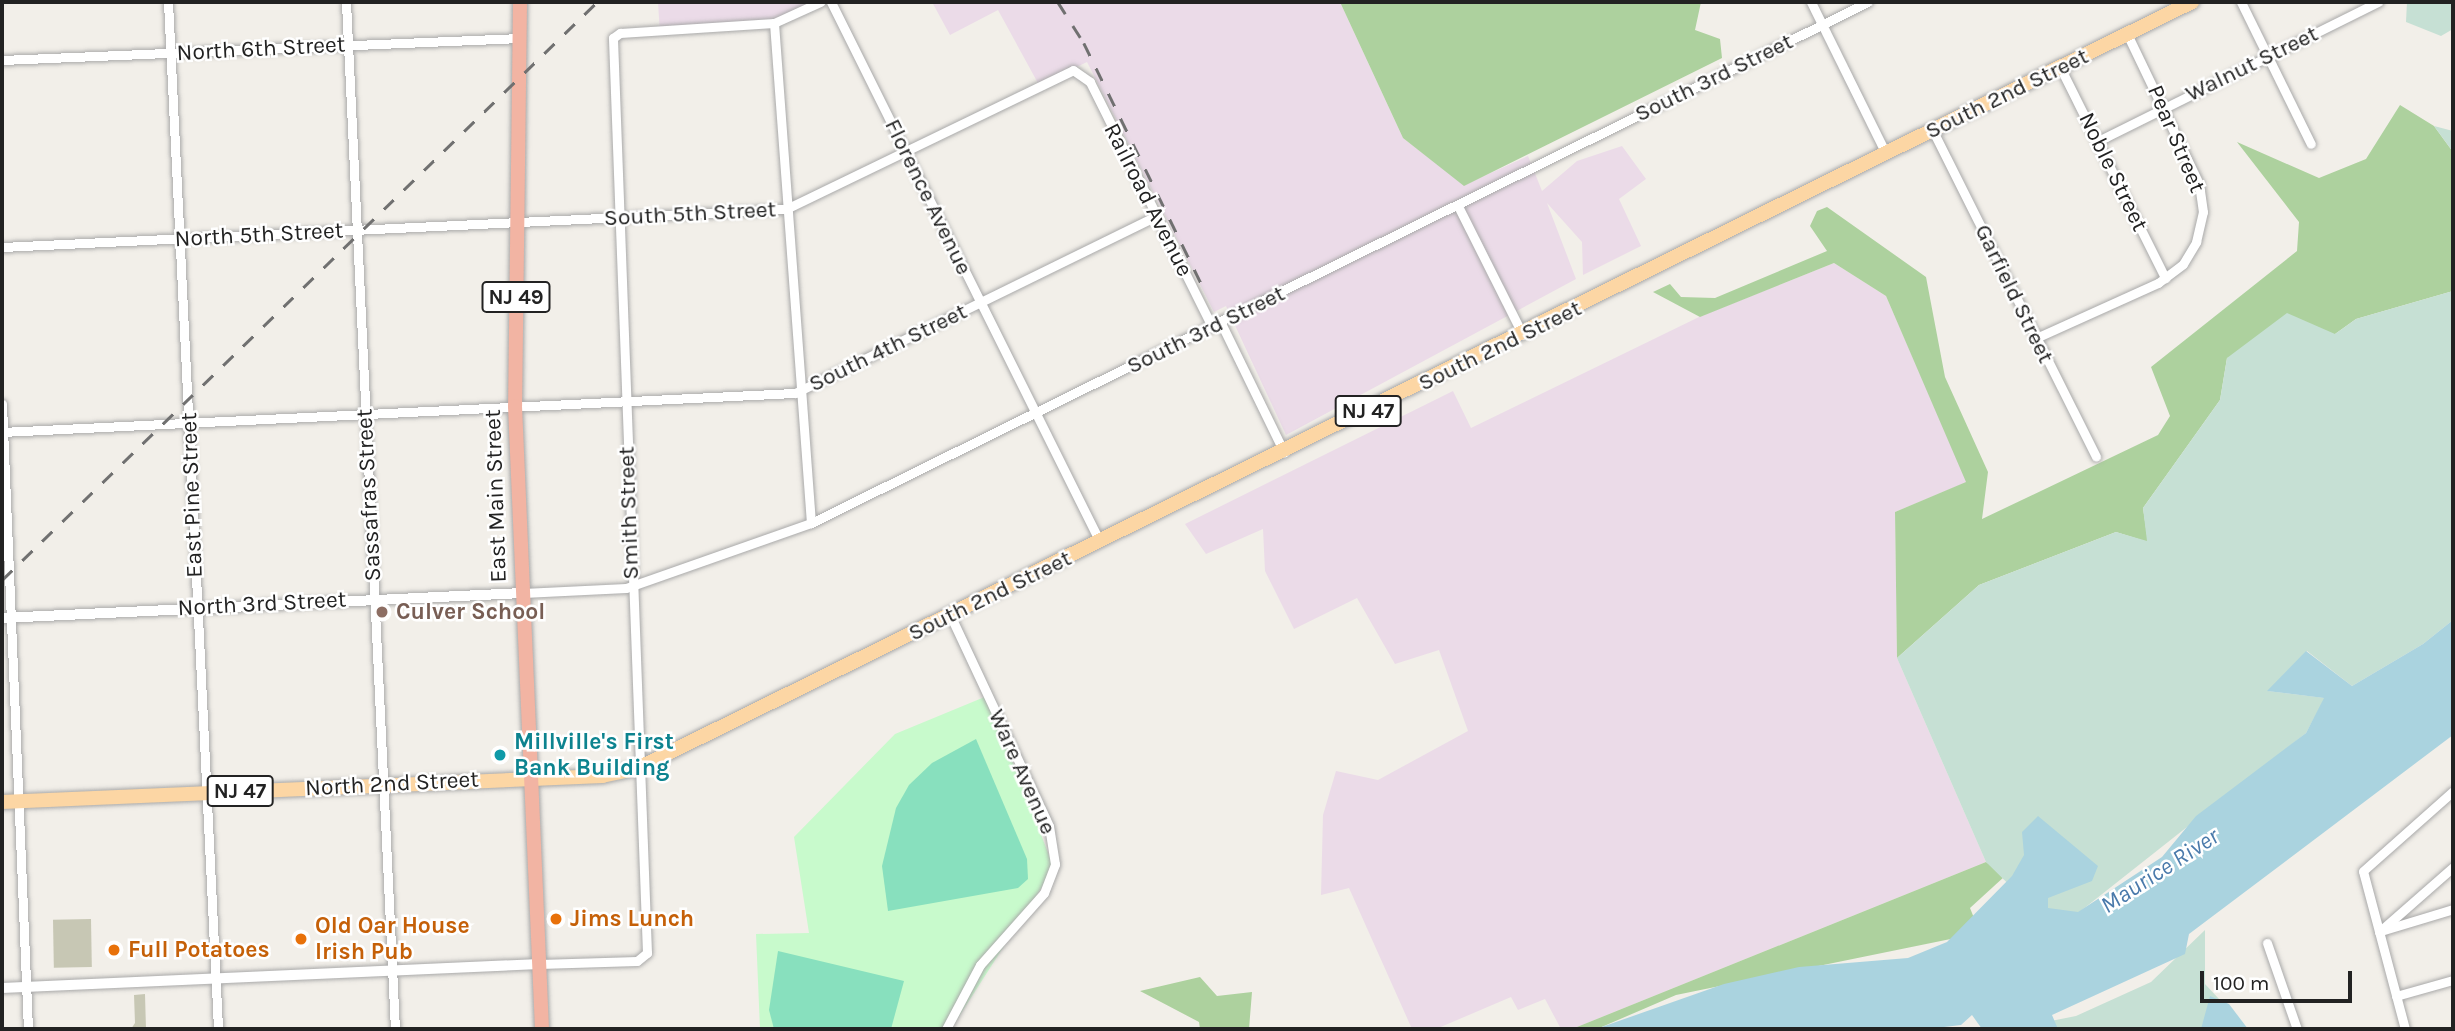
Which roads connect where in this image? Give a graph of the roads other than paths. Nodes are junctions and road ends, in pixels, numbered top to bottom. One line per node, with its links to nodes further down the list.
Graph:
1 (168, 2): 16 (street, East Pine Street)
2 (345, 2): 15 (street, Sassafras Street)
3 (520, 2): 14 (highway, East Main Street / NJ 49)
4 (820, 2): 11 (street)
5 (831, 2): 25 (street, Florence Avenue)
6 (1811, 2): 12 (street)
7 (1868, 2): 12 (street, South 3rd Street)
8 (2192, 2): 13 (main road, South 2nd Street / NJ 47)
9 (2241, 2): 17 (street)
10 (2378, 2): 17 (street, Walnut Street)
11 (774, 23): 28 (street); 30 (street, Smith Street)
12 (1822, 25): 26 (street); 27 (street, South 3rd Street)
13 (2127, 34): 19 (main road, South 2nd Street / NJ 47); 21 (street, Pear Street)
14 (520, 38): 15 (street, North 6th Street); 31 (highway, East Main Street / NJ 49)
15 (348, 45): 16 (street, North 6th Street); 32 (street, Sassafras Street)
16 (170, 53): 18 (street, North 6th Street); 33 (street, East Pine Street)
17 (2268, 57): 21 (street, Walnut Street); 24 (street)
18 (2, 60)
19 (2060, 67): 22 (main road, South 2nd Street / NJ 47); 23 (street, Noble Street)
20 (1083, 73): 25 (street, South 5th Street); 29 (street, Railroad Avenue)
21 (2164, 107): 23 (street, Walnut Street); 35 (street, Pear Street)
22 (1933, 131): 26 (main road, South 2nd Street / NJ 47); 39 (street, Garfield Street)
23 (2098, 141): 35 (street, Noble Street)
24 (2311, 145)
25 (906, 152): 28 (street, South 5th Street); 36 (street, Florence Avenue)
26 (1886, 154): 38 (main road, South 2nd Street / NJ 47)
27 (1458, 206): 37 (street, South 3rd Street); 38 (street)
28 (786, 209): 30 (street, South 5th Street); 40 (street)
29 (1156, 216): 36 (street, South 4th Street); 37 (street, Railroad Avenue)
30 (617, 218): 31 (street, South 5th Street); 41 (street, Smith Street)
31 (517, 223): 32 (street, North 5th Street); 43 (highway, East Main Street / NJ 49)
32 (356, 231): 33 (street, North 5th Street); 45 (street, Sassafras Street)
33 (180, 239): 34 (street, North 5th Street); 46 (street, East Pine Street)
34 (2, 247)
35 (2165, 278): 39 (street, Pear Street)
36 (981, 303): 40 (street, South 4th Street); 44 (street, Florence Avenue)
37 (1217, 325): 44 (street, South 3rd Street); 48 (street, Railroad Avenue)
38 (1523, 335): 48 (main road, South 2nd Street / NJ 47)
39 (2036, 338): 49 (street, Garfield Street)
40 (800, 392): 41 (street, South 4th Street); 50 (street)
41 (625, 401): 43 (street, South 4th Street); 52 (street, Smith Street)
42 (2, 404): 47 (street)
43 (515, 406): 45 (street, South 4th Street); 53 (highway, East Main Street / NJ 49)
44 (1036, 413): 50 (street, South 3rd Street); 51 (street, Florence Avenue)
45 (366, 414): 46 (street, South 4th Street); 54 (street, Sassafras Street)
46 (189, 424): 47 (street, South 4th Street); 55 (street, East Pine Street)
47 (2, 432): 57 (street)
48 (1284, 452): 51 (main road, South 2nd Street / NJ 47)
49 (2096, 457)
50 (811, 523): 52 (street, South 3rd Street)
51 (1100, 542): 56 (main road, South 2nd Street / NJ 47)
52 (632, 586): 53 (street, South 3rd Street); 58 (street, Smith Street)
53 (523, 593): 54 (street, North 3rd Street); 59 (highway, East Main Street / NJ 49)
54 (374, 599): 55 (street, North 3rd Street); 60 (street, Sassafras Street)
55 (197, 607): 57 (street, North 3rd Street); 62 (street, East Pine Street)
56 (950, 615): 58 (main road, South 2nd Street / NJ 47); 80 (street, Ware Avenue)
57 (6, 617): 63 (street)
58 (640, 766): 59 (main road, South 2nd Street / NJ 47); 69 (street, Smith Street)
59 (531, 778): 60 (main road, North 2nd Street / NJ 47); 69 (highway, East Main Street / NJ 49)
60 (384, 785): 62 (main road, North 2nd Street / NJ 47); 70 (street, Sassafras Street)
61 (2453, 791): 67 (street)
62 (206, 793): 63 (main road, North 2nd Street / NJ 47); 71 (street, East Pine Street)
63 (18, 801): 64 (main road, North 2nd Street / NJ 47); 73 (street)
64 (2, 802)
65 (2453, 867): 67 (street)
66 (2453, 909): 67 (street)
67 (2379, 932): 75 (street)
68 (2267, 943): 81 (street)
69 (539, 964): 70 (street); 79 (highway, East Main Street / NJ 49)
70 (392, 970): 71 (street); 78 (street, Sassafras Street)
71 (215, 977): 73 (street); 77 (street, East Pine Street)
72 (2453, 979): 75 (street)
73 (27, 986): 74 (street); 76 (street)
74 (2, 988)
75 (2396, 996): 82 (street)
76 (29, 1029)
77 (218, 1029)
78 (395, 1029)
79 (542, 1029)
80 (946, 1029)
81 (2297, 1029)
82 (2405, 1029)

